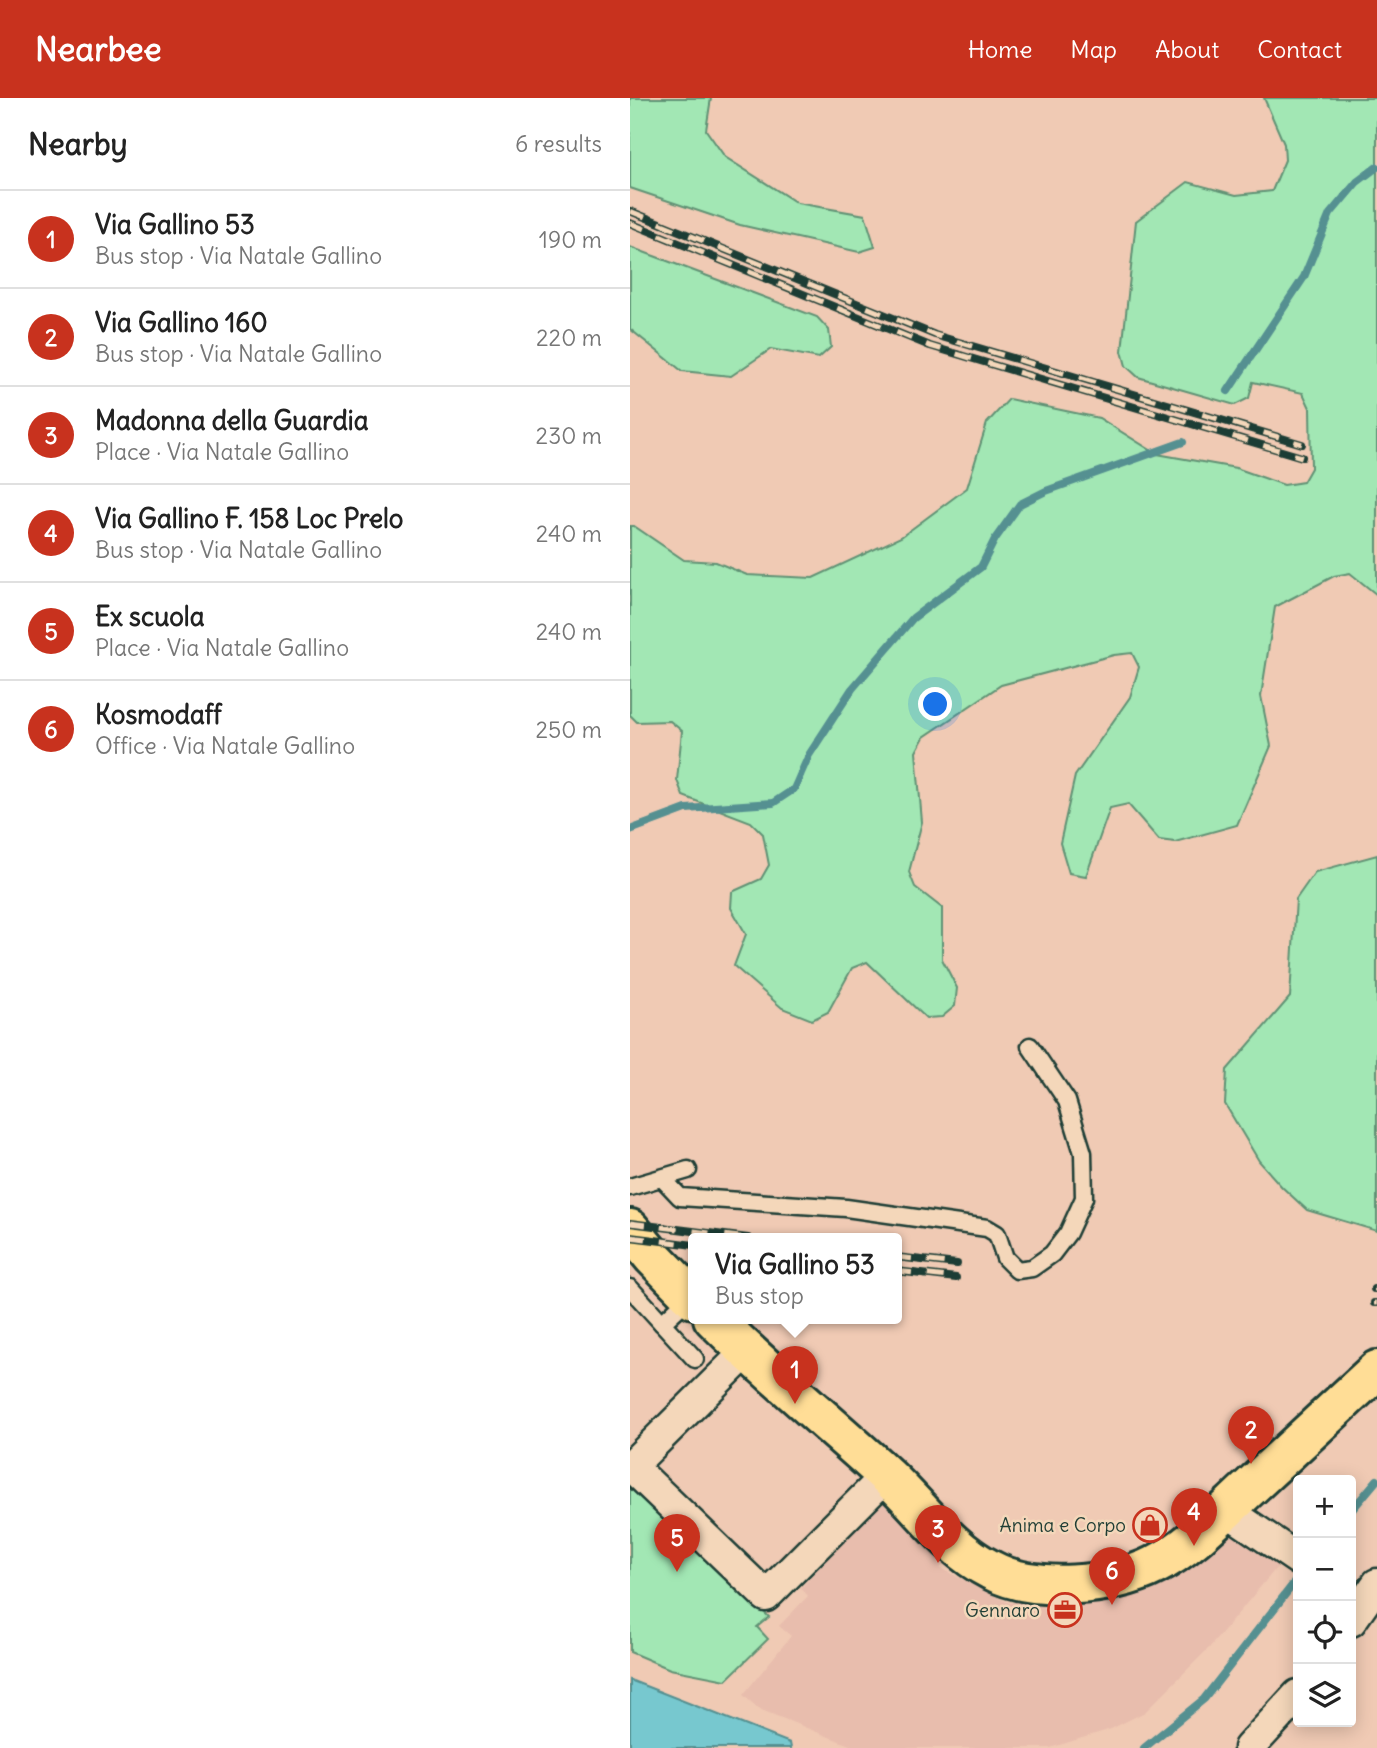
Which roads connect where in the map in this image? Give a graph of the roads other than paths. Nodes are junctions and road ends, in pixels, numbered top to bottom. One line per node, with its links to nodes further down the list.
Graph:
1 (1030, 1046): 3 (lane)
2 (688, 1170): 3 (lane)
3 (662, 1178): 4 (lane)
4 (630, 1187)
5 (630, 1228): 7 (main road)
6 (630, 1288): 9 (lane)
7 (688, 1293)
8 (688, 1310): 9 (lane)
9 (662, 1323): 12 (lane)
10 (719, 1324): 11 (main road)
11 (746, 1352): 14 (street); 15 (main road)
12 (695, 1359)
13 (1377, 1370): 16 (main road)
14 (631, 1466): 15 (street)
15 (887, 1475): 16 (main road)
16 (1226, 1510): 17 (street)
17 (1291, 1554)
18 (1293, 1700): 19 (street)
19 (1249, 1748)

